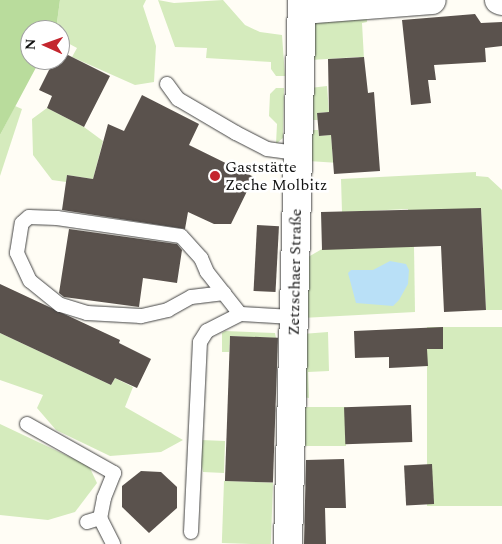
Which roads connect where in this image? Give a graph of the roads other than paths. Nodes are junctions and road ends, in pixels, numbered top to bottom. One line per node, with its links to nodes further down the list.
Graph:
1 (432, 0): 2 (street)
2 (302, 5): 4 (street, Zetzschaer Straße)
3 (167, 84): 4 (lane)
4 (297, 153): 7 (street, Zetzschaer Straße)
5 (224, 293): 5 (lane); 6 (lane)
6 (240, 314): 7 (lane); 9 (lane)
7 (294, 317): 11 (street, Zetzschaer Straße)
8 (27, 424): 10 (lane)
9 (191, 532)
10 (113, 544)
11 (288, 544)

